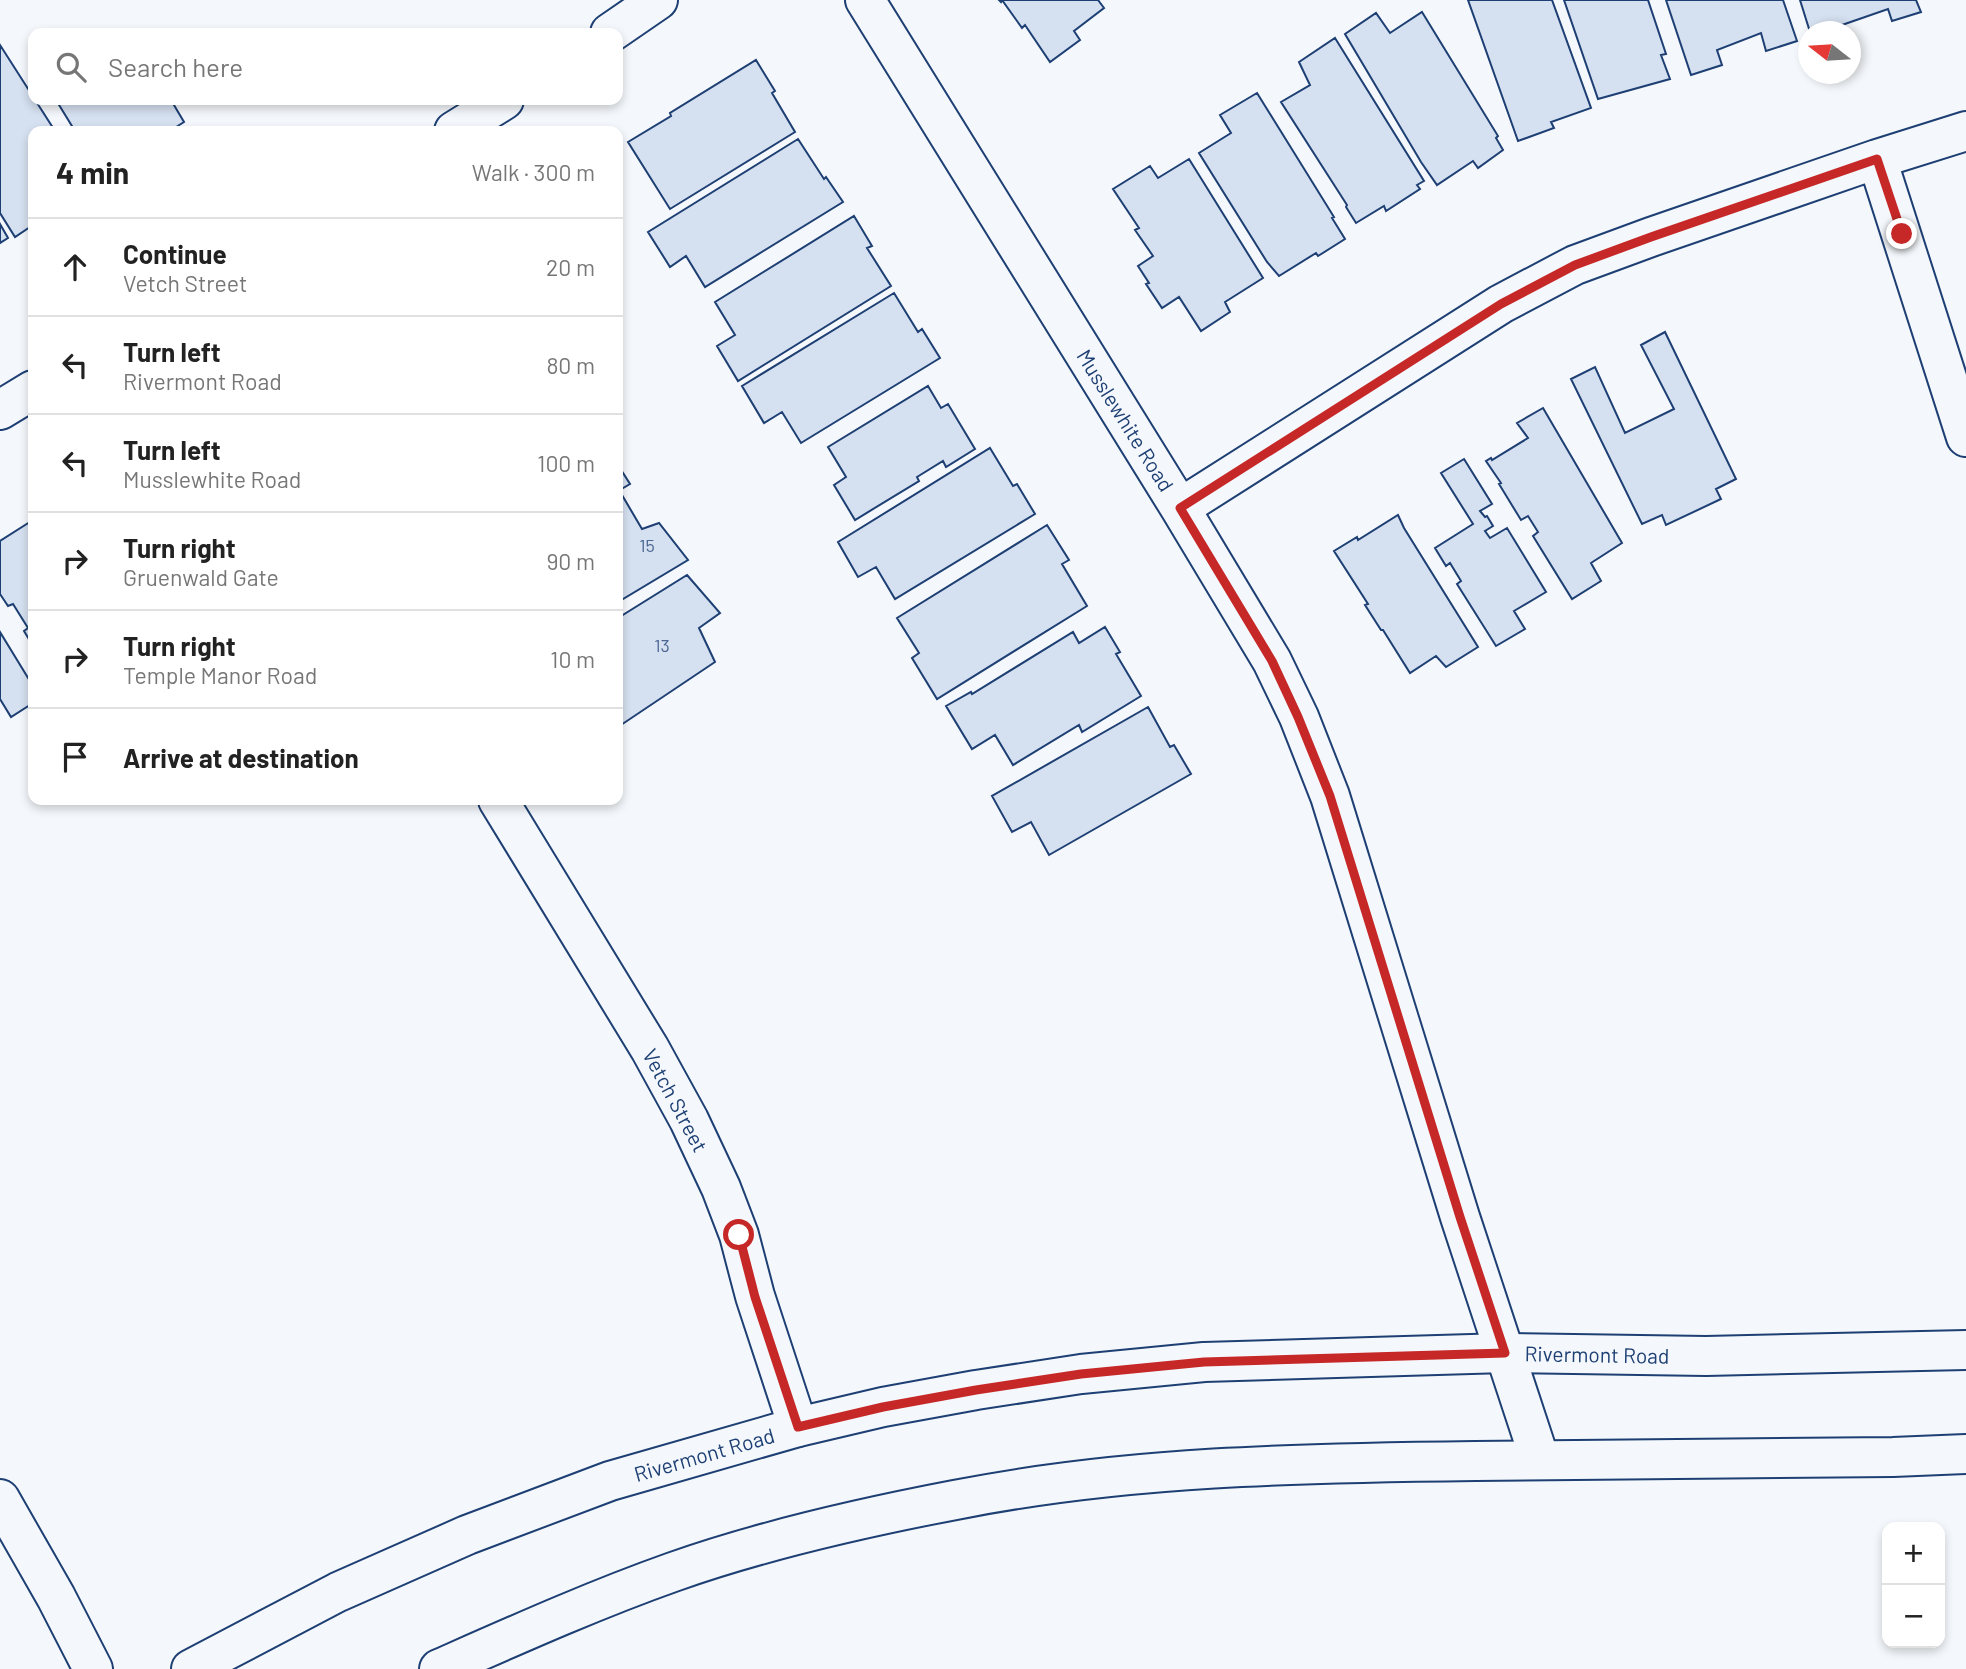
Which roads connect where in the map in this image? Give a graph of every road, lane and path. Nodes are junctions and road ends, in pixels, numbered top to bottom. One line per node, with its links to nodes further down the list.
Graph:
1 (658, 0): 3 (street)
2 (865, 0): 11 (street, Musslewhite Road)
3 (617, 28)
4 (496, 105): 5 (street)
5 (462, 126)
6 (1966, 131): 7 (street)
7 (1877, 159): 10 (street); 11 (street)
8 (28, 393): 9 (street)
9 (0, 411)
10 (1966, 437)
11 (1180, 508): 14 (street, Musslewhite Road)
12 (501, 805): 15 (street, Vetch Street)
13 (1966, 1349): 14 (street, Rivermont Road)
14 (1505, 1353): 15 (street, Rivermont Road); 17 (street, Musslewhite Road)
15 (798, 1427): 20 (street, Rivermont Road)
16 (1966, 1454): 17 (street)
17 (1540, 1460): 21 (street)
18 (0, 1499): 19 (street)
19 (93, 1669)
20 (191, 1669)
21 (439, 1669)

